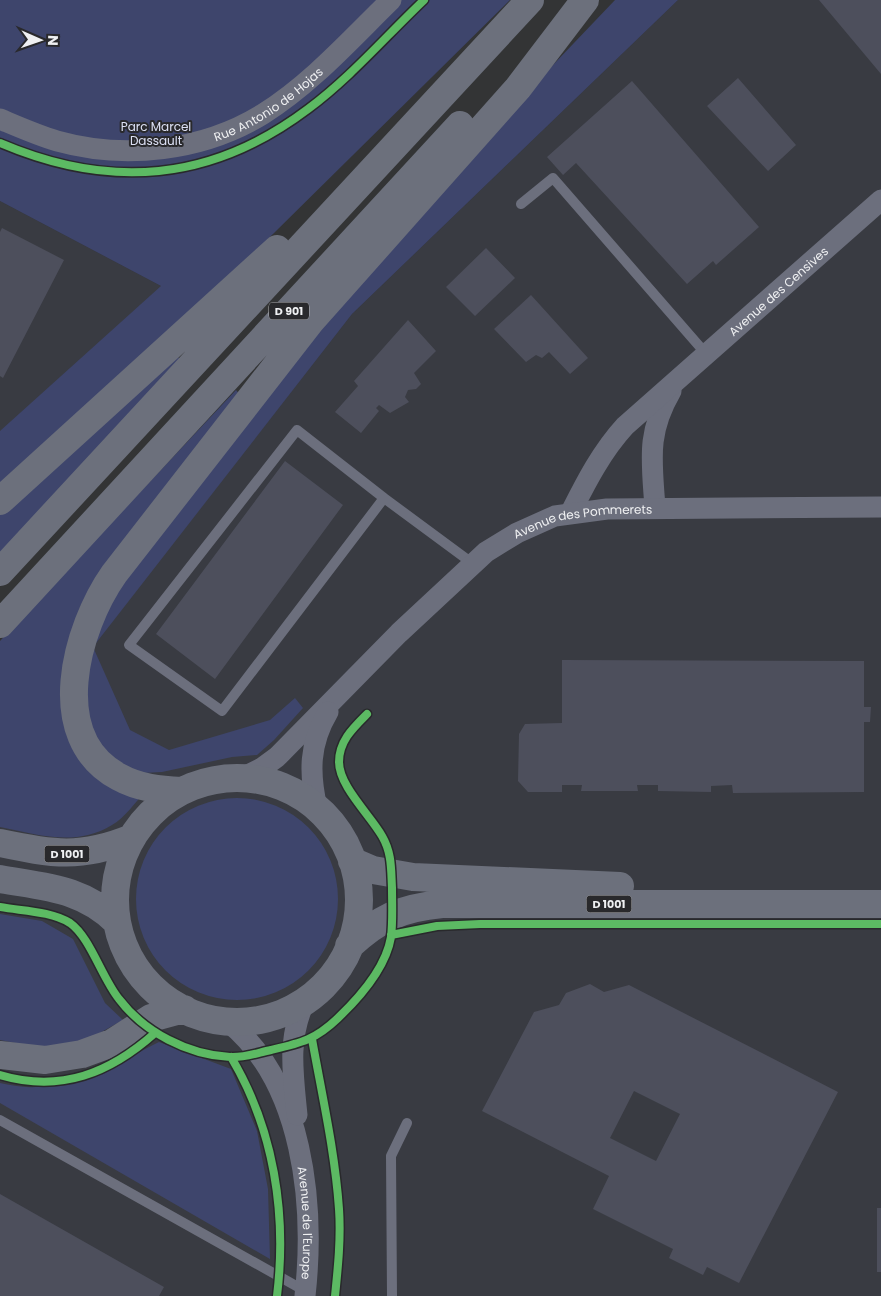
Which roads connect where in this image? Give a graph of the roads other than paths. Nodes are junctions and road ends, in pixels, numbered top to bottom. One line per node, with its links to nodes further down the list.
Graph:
1 (391, 0): 5 (street, Rue Antonio de Hojas)
2 (530, 0): 6 (main road, D 901)
3 (579, 0): 18 (main road, D 901)
4 (585, 0): 21 (main road)
5 (0, 119)
6 (382, 158): 12 (main road); 17 (main road, D 901)
7 (881, 200): 9 (street, Avenue des Censives)
8 (522, 204): 9 (lane)
9 (707, 355): 10 (street, Avenue des Censives)
10 (676, 383): 14 (street, Avenue des Censives); 15 (street, Avenue des Censives)
11 (384, 498): 11 (lane); 16 (lane)
12 (0, 501)
13 (881, 506): 14 (street, Avenue des Pommerets)
14 (655, 508): 15 (street, Avenue des Pommerets)
15 (571, 512): 16 (street, Avenue des Pommerets)
16 (472, 563): 19 (street, Avenue des Pommerets)
17 (0, 572)
18 (0, 624)
19 (343, 689): 20 (street, Avenue des Pommerets); 22 (street, Avenue des Pommerets)
20 (242, 778): 21 (main road); 22 (main road)
21 (182, 791): 23 (main road)
22 (317, 808): 25 (main road)
23 (132, 838): 24 (main road, D 1001); 29 (main road)
24 (0, 843)
25 (352, 860): 27 (main road, D 1001); 30 (main road)
26 (0, 879): 29 (main road)
27 (881, 889)
28 (881, 904): 30 (main road, D 1001)
29 (117, 922): 32 (main road)
30 (349, 946): 31 (main road)
31 (305, 1001): 33 (main road); 37 (street, Avenue de l'Europe)
32 (184, 1009): 33 (main road); 34 (main road)
33 (227, 1021): 37 (street, Avenue de l'Europe)
34 (0, 1054)
35 (0, 1120): 38 (lane)
36 (407, 1124): 39 (lane)
37 (300, 1150): 38 (street, Avenue de l'Europe)
38 (308, 1294)
39 (392, 1296)

